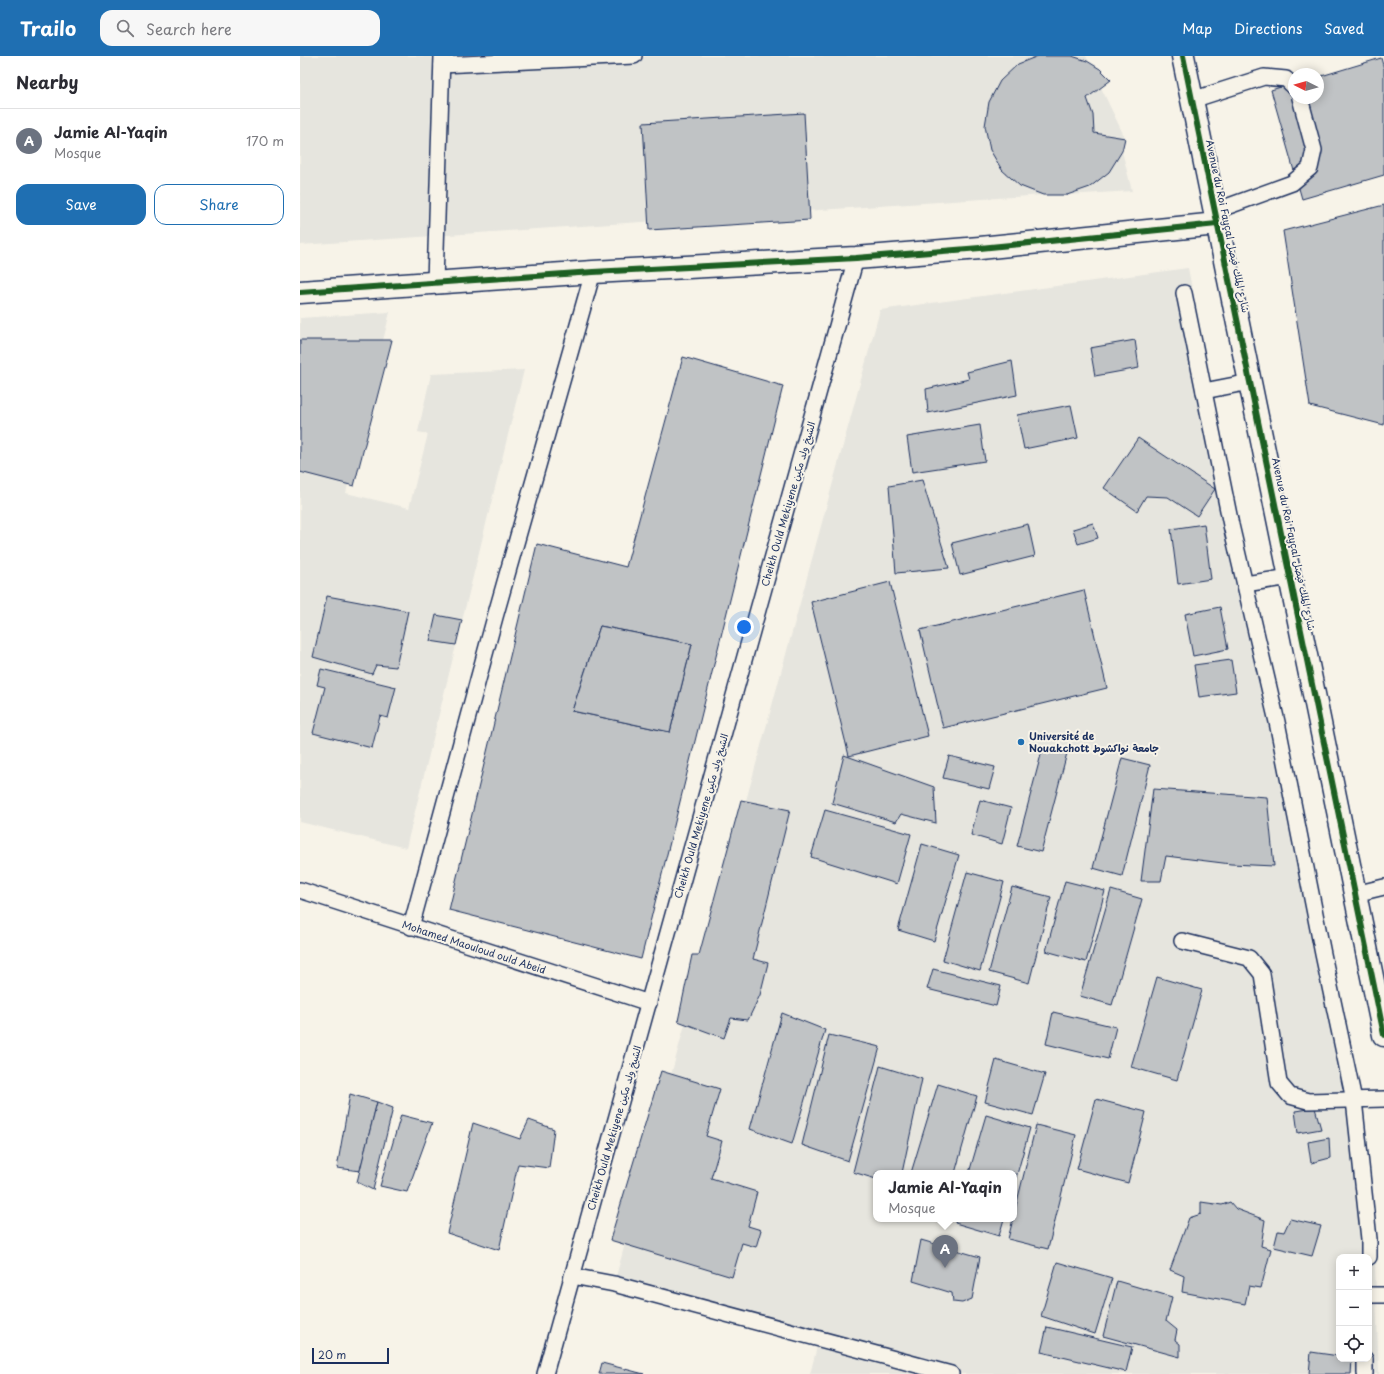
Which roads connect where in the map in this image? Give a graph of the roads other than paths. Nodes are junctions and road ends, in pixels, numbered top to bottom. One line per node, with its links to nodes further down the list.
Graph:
1 (634, 56): 3 (lane)
2 (1183, 56): 5 (street, Avenue du Roi Fayçal شارع الملك فيصل)
3 (442, 61): 10 (lane)
4 (1288, 81): 5 (lane)
5 (1192, 100): 7 (street, Avenue du Roi Fayçal شارع الملك فيصل)
6 (1302, 104): 7 (lane)
7 (1216, 218): 8 (street); 13 (street, Avenue du Roi Fayçal شارع الملك فيصل)
8 (856, 258): 9 (street); 22 (lane, Cheikh Ould Mekiyene الشيخ ولد مكين)
9 (593, 272): 10 (street); 20 (lane)
10 (435, 282): 11 (street)
11 (300, 292)
12 (1184, 293): 14 (lane)
13 (1250, 382): 14 (lane); 15 (street, Avenue du Roi Fayçal شارع الملك فيصل)
14 (1204, 391): 16 (lane)
15 (1290, 577): 16 (lane); 19 (street, Avenue du Roi Fayçal شارع الملك فيصل)
16 (1245, 584): 25 (lane)
17 (1384, 886): 19 (lane)
18 (300, 890): 20 (lane, Mohamed Maouloud ould Abeid)
19 (1355, 894): 23 (street, Avenue du Roi Fayçal شارع الملك فيصل)
20 (411, 927): 22 (lane, Mohamed Maouloud ould Abeid)
21 (1182, 941): 25 (lane)
22 (648, 1003): 27 (lane, Cheikh Ould Mekiyene الشيخ ولد مكين)
23 (1384, 1035)
24 (1384, 1099): 25 (lane)
25 (1354, 1100): 26 (lane)
26 (1369, 1254)
27 (572, 1276): 31 (lane, Cheikh Ould Mekiyene الشيخ ولد مكين); 32 (lane)
28 (1372, 1295): 29 (lane)
29 (1384, 1295)
30 (1365, 1362): 33 (lane)
31 (545, 1374)
32 (951, 1374)
33 (1365, 1374)

